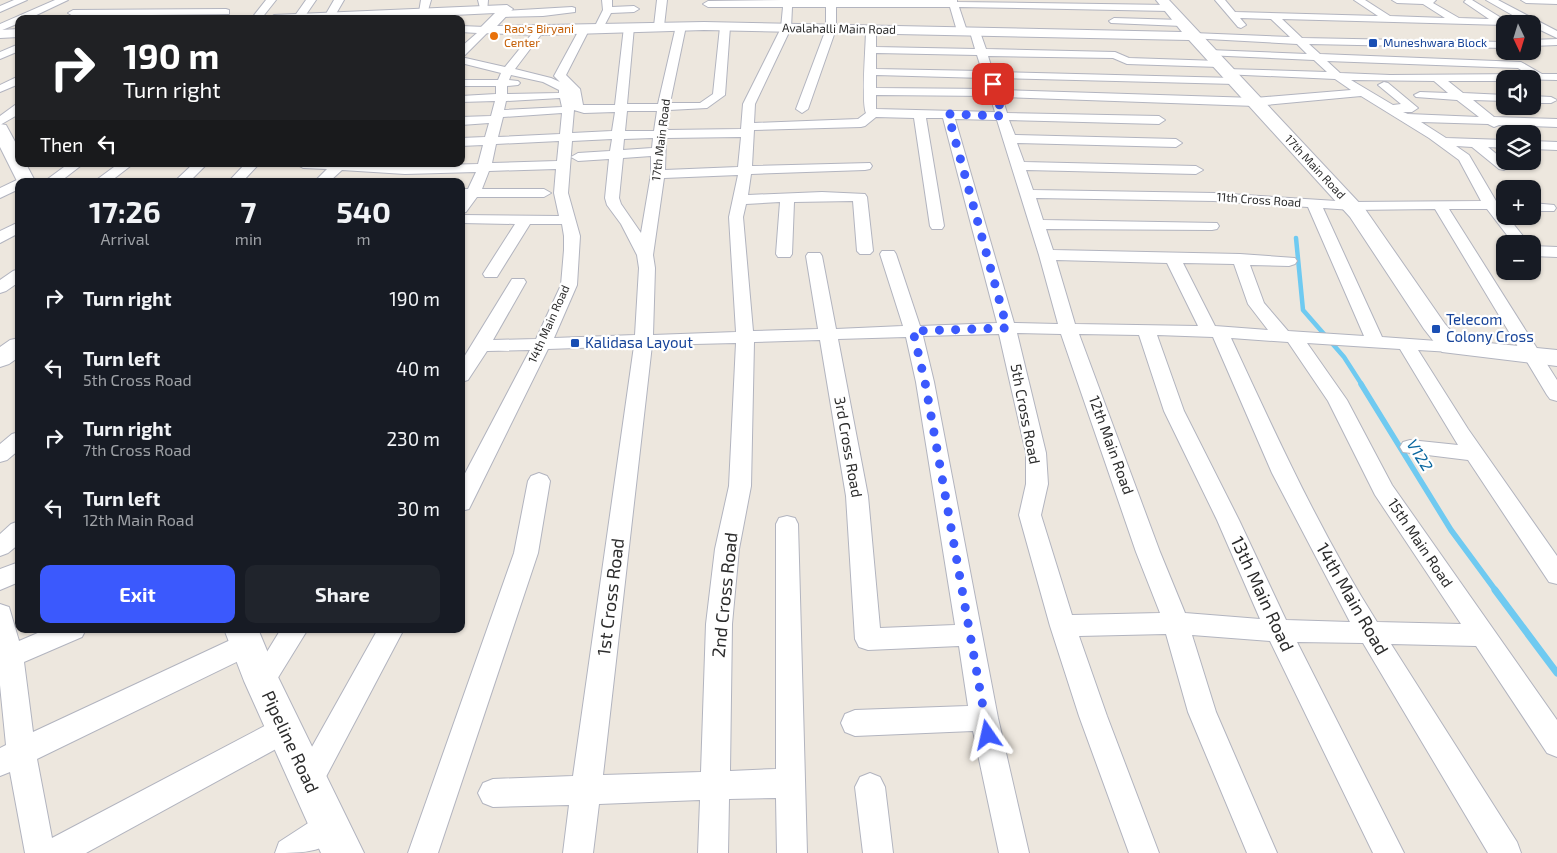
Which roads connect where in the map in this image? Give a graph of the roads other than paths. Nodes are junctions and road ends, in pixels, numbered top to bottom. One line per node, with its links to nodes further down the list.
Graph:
1 (22, 0): 27 (street)
2 (63, 0): 39 (street)
3 (272, 0): 41 (street)
4 (311, 0): 42 (street)
5 (338, 0): 43 (street)
6 (374, 0): 37 (street)
7 (568, 0): 29 (street)
8 (662, 0): 60 (street)
9 (1042, 0): 30 (street)
10 (1220, 0): 46 (street)
11 (1359, 0): 52 (street)
12 (1491, 0): 47 (street)
13 (1526, 0): 22 (street)
14 (1430, 1): 20 (street); 56 (street)
15 (155, 2): 36 (street)
16 (788, 2): 17 (street); 34 (street); 67 (street)
17 (831, 2): 18 (street); 69 (street)
18 (952, 2): 30 (street); 74 (street, 12th Main Road)
19 (1378, 2): 53 (street)
20 (1399, 2)
21 (1469, 2): 57 (street)
22 (1557, 2)
23 (94, 3): 36 (street)
24 (1166, 4): 30 (street); 58 (street, 17th Main Road)
25 (484, 5): 31 (street); 45 (street)
26 (425, 6): 37 (street); 45 (street)
27 (0, 9)
28 (1335, 9): 49 (street)
29 (572, 10): 31 (street); 71 (street)
30 (1058, 10)
31 (505, 11): 50 (street); 70 (street)
32 (226, 12): 36 (street)
33 (706, 12): 34 (street); 61 (street, Avalahalli Main Road); 63 (street, Avalahalli Main Road)
34 (744, 12): 63 (street, Avalahalli Main Road); 67 (street, Avalahalli Main Road)
35 (1276, 12): 46 (street); 48 (street); 81 (street)
36 (137, 13): 40 (street)
37 (370, 13): 44 (street)
38 (604, 14): 51 (street, Avalahalli Main Road); 51 (street); 71 (street, Avalahalli Main Road)
39 (28, 15)
40 (134, 15)
41 (259, 15)
42 (300, 15)
43 (330, 15)
44 (350, 15)
45 (446, 15)
46 (1233, 15): 80 (street)
47 (1518, 15)
48 (1320, 17): 49 (street); 82 (street)
49 (1348, 17): 52 (street)
50 (556, 18)
51 (632, 18): 60 (street, Avalahalli Main Road); 128 (street)
52 (1387, 18): 53 (street)
53 (1405, 19): 56 (street)
54 (15, 21): 66 (street)
55 (1104, 21): 58 (street)
56 (1457, 21): 64 (street)
57 (1496, 21)
58 (1182, 23): 79 (street, 17th Main Road)
59 (1557, 25): 62 (street)
60 (659, 26): 61 (street, Avalahalli Main Road)
61 (682, 26): 129 (street, 17th Main Road)
62 (1541, 26)
63 (725, 27): 129 (street)
64 (1496, 27)
65 (1541, 27): 78 (street)
66 (0, 28)
67 (786, 28): 69 (street, Avalahalli Main Road); 145 (street, 2nd Cross Road)
68 (465, 29): 70 (street)
69 (831, 29): 72 (street, Avalahalli Main Road); 130 (street)
70 (485, 30): 73 (street, Avalahalli Main Road); 88 (street)
71 (579, 30): 73 (street, Avalahalli Main Road); 128 (street)
72 (871, 30): 74 (street, Avalahalli Main Road); 90 (street)
73 (538, 32): 102 (street)
74 (969, 32): 79 (street, Avalahalli Main Road); 92 (street, 12th Main Road)
75 (15, 33): 76 (street)
76 (0, 34)
77 (1478, 35): 85 (street)
78 (1557, 35)
79 (1192, 36): 80 (street); 98 (street, 17th Main Road)
80 (1253, 39): 81 (street); 94 (street)
81 (1297, 40): 82 (street); 96 (street)
82 (1353, 42): 85 (street)
83 (1557, 42): 84 (street)
84 (1541, 43)
85 (1492, 45): 86 (street); 99 (street)
86 (1496, 45)
87 (15, 49): 95 (street)
88 (465, 49)
89 (1129, 49): 93 (street)
90 (870, 50): 92 (street); 101 (street)
91 (1187, 51): 98 (street)
92 (982, 52): 93 (street); 103 (street, 12th Main Road)
93 (1114, 55): 98 (street)
94 (1267, 55): 96 (street); 98 (street); 104 (street)
95 (0, 56)
96 (1315, 57): 99 (street); 105 (street)
97 (465, 61): 148 (street, 14th Main Road)
98 (1219, 64): 103 (street); 104 (street); 126 (street, 17th Main Road)
99 (1521, 65): 100 (street)
100 (1528, 70)
101 (870, 72): 103 (street); 115 (street)
102 (506, 74): 111 (street); 112 (street); 123 (street)
103 (990, 74): 117 (street, 12th Main Road)
104 (1284, 75): 105 (street)
105 (1337, 76): 109 (street); 116 (street)
106 (1496, 77): 109 (street)
107 (1541, 77): 108 (street)
108 (1557, 77)
109 (1437, 78): 120 (street)
110 (15, 81): 114 (street)
111 (465, 82)
112 (540, 82)
113 (1384, 86): 127 (street)
114 (0, 89)
115 (869, 91): 117 (street); 133 (street)
116 (1362, 92): 126 (street); 127 (street)
117 (996, 93): 126 (street); 137 (street, 12th Main Road)
118 (1420, 95): 120 (street)
119 (556, 96): 123 (street)
120 (1460, 96): 121 (street); 142 (street)
121 (1496, 98)
122 (465, 99): 123 (street)
123 (501, 99): 136 (street)
124 (1541, 99): 125 (street)
125 (1551, 100)
126 (1255, 102): 193 (street, 17th Main Road)
127 (1386, 107): 138 (street)
128 (621, 108): 129 (street); 147 (street)
129 (663, 108): 146 (street, 17th Main Road)
130 (802, 109)
131 (558, 110): 136 (street)
132 (15, 111): 141 (street)
133 (876, 113): 134 (street); 145 (street)
134 (919, 114): 135 (street); 200 (street)
135 (948, 114): 137 (street); 219 (street, 5th Cross Road)
136 (496, 116): 139 (street); 150 (street)
137 (1003, 116): 140 (street); 149 (street, 12th Main Road)
138 (1404, 118): 142 (street); 152 (street)
139 (465, 120)
140 (1159, 120)
141 (0, 121)
142 (1492, 121): 143 (street); 144 (street)
143 (1557, 123)
144 (1497, 125)
145 (748, 130): 146 (street); 175 (street, 2nd Cross Road)
146 (661, 135): 147 (street); 159 (street, 17th Main Road)
147 (618, 136): 148 (street); 160 (street)
148 (567, 138): 150 (street); 164 (street, 14th Main Road)
149 (1010, 139): 153 (street); 166 (street, 12th Main Road)
150 (491, 141): 151 (street); 173 (street)
151 (465, 142)
152 (1442, 142): 154 (street); 189 (street)
153 (1176, 143)
154 (1475, 143): 155 (street); 162 (street)
155 (1496, 144)
156 (6, 145): 163 (street)
157 (1541, 145): 158 (street)
158 (1557, 146)
159 (658, 152): 160 (street); 176 (street, 17th Main Road)
160 (616, 154): 161 (street); 209 (street)
161 (578, 157)
162 (1496, 160)
163 (15, 164)
164 (563, 165): 173 (street); 198 (street, 14th Main Road)
165 (865, 166): 175 (street)
166 (1018, 166): 174 (street); 186 (street, 12th Main Road)
167 (72, 167): 177 (street)
168 (122, 167): 178 (street)
169 (197, 167): 179 (street)
170 (249, 167): 180 (street)
171 (337, 167): 181 (street)
172 (365, 167): 173 (street)
173 (484, 168): 183 (street)
174 (1196, 170)
175 (745, 171): 176 (street); 188 (street, 2nd Cross Road)
176 (658, 174): 209 (street, 17th Main Road)
177 (56, 178)
178 (106, 178)
179 (185, 178)
180 (239, 178)
181 (325, 178)
182 (15, 186): 185 (street)
183 (467, 193): 184 (street)
184 (544, 193)
185 (0, 194)
186 (1028, 194): 190 (street, 11th Cross Road); 199 (street, 12th Main Road)
187 (787, 197): 188 (street); 204 (street); 207 (street)
188 (740, 200): 226 (street, 2nd Cross Road)
189 (1496, 202)
190 (1314, 204): 193 (street, 11th Cross Road); 228 (street)
191 (1440, 205): 192 (street, 11th Cross Road); 193 (street, 11th Cross Road); 233 (street)
192 (1496, 205)
193 (1352, 206): 232 (street, 17th Main Road)
194 (1541, 208): 195 (street)
195 (1548, 208)
196 (465, 219): 197 (street)
197 (525, 220): 198 (street); 215 (street)
198 (569, 220): 229 (street, 14th Main Road)
199 (1037, 224): 201 (street); 210 (street, 12th Main Road)
200 (937, 226)
201 (1212, 226)
202 (15, 229): 203 (street)
203 (0, 238)
204 (865, 251)
205 (1541, 251): 206 (street)
206 (1557, 252)
207 (784, 254)
208 (888, 254): 222 (street)
209 (645, 255): 227 (street, 1st Cross Road)
210 (1047, 255): 212 (street); 220 (street, 12th Main Road)
211 (814, 256): 225 (street, 3rd Cross Road)
212 (1172, 257): 213 (street); 223 (street, 14th Main Road)
213 (1240, 259): 214 (street); 224 (street, 15th Main Road)
214 (1289, 261)
215 (491, 274)
216 (15, 277): 218 (street)
217 (518, 282): 231 (street)
218 (0, 288)
219 (1007, 328): 220 (street); 222 (street); 249 (street, 5th Cross Road)
220 (1068, 329): 221 (street); 248 (street, 12th Main Road)
221 (1146, 330): 223 (street); 250 (street, 13th Main Road)
222 (913, 331): 225 (street); 255 (street)
223 (1214, 332): 224 (street); 251 (street, 14th Main Road)
224 (1288, 335): 228 (street); 256 (street, 15th Main Road)
225 (829, 336): 226 (street); 255 (street, 3rd Cross Road)
226 (745, 338): 227 (street); 267 (street, 2nd Cross Road)
227 (644, 340): 229 (street); 269 (street, 1st Cross Road)
228 (1375, 341): 230 (street)
229 (542, 344): 231 (street); 240 (street, 14th Main Road)
230 (1405, 344): 232 (street); 238 (street)
231 (481, 346): 235 (street)
232 (1451, 347): 233 (street)
233 (1531, 355): 234 (street); 236 (street)
234 (1557, 358)
235 (465, 370)
236 (1557, 395)
237 (1410, 447): 238 (street)
238 (1475, 454): 245 (street)
239 (539, 481): 275 (street)
240 (465, 495)
241 (787, 524): 266 (street)
242 (15, 534): 243 (street)
243 (0, 547)
244 (15, 573): 246 (street)
245 (1557, 574)
246 (0, 580)
247 (0, 614): 258 (street)
248 (1176, 623): 249 (street); 250 (street); 282 (street, 12th Main Road)
249 (1063, 626): 281 (street, 5th Cross Road)
250 (1278, 631): 251 (street); 283 (street, 13th Main Road)
251 (1369, 631): 256 (street); 284 (street, 14th Main Road)
252 (64, 633): 258 (street)
253 (293, 633): 259 (street)
254 (389, 633): 265 (street)
255 (968, 635): 260 (street)
256 (1483, 635): 263 (street, 15th Main Road)
257 (245, 636): 259 (street, Pipeline Road); 264 (street)
258 (5, 658): 264 (street)
259 (262, 682): 262 (street, Pipeline Road)
260 (984, 718): 261 (street); 280 (street)
261 (855, 724)
262 (286, 729): 265 (street, Pipeline Road); 273 (street)
263 (1557, 744)
264 (11, 756): 272 (street)
265 (309, 780): 271 (street, Pipeline Road)
266 (791, 783): 267 (street); 278 (street)
267 (714, 785): 269 (street); 277 (street, 2nd Cross Road)
268 (870, 788): 279 (street)
269 (586, 789): 270 (street); 276 (street, 1st Cross Road)
270 (493, 794)
271 (336, 840): 274 (street)
272 (40, 853)
273 (55, 853)
274 (290, 853)
275 (423, 853)
276 (578, 853)
277 (713, 853)
278 (792, 853)
279 (878, 853)
280 (1014, 853)
281 (1144, 853)
282 (1262, 853)
283 (1389, 853)
284 (1506, 853)

